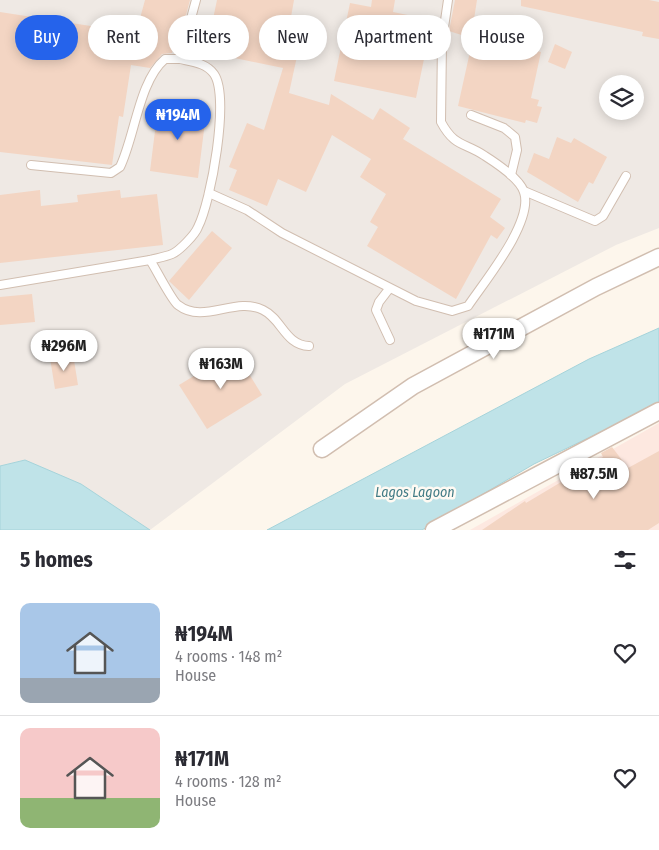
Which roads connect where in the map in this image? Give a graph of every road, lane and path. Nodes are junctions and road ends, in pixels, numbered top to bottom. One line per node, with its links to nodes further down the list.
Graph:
1 (196, 0): 3 (lane)
2 (448, 0): 8 (lane)
3 (192, 15)
4 (168, 58): 7 (lane)
5 (184, 60): 11 (lane)
6 (471, 116): 8 (lane)
7 (31, 165)
8 (510, 175): 10 (lane)
9 (626, 176): 10 (lane)
10 (524, 191): 15 (lane)
11 (209, 193): 13 (lane); 15 (lane)
12 (659, 257): 19 (street)
13 (150, 260): 14 (lane); 17 (lane)
14 (0, 285)
15 (389, 289): 16 (lane)
16 (390, 340)
17 (309, 346)
18 (659, 411): 20 (street)
19 (322, 448)
20 (434, 530)

